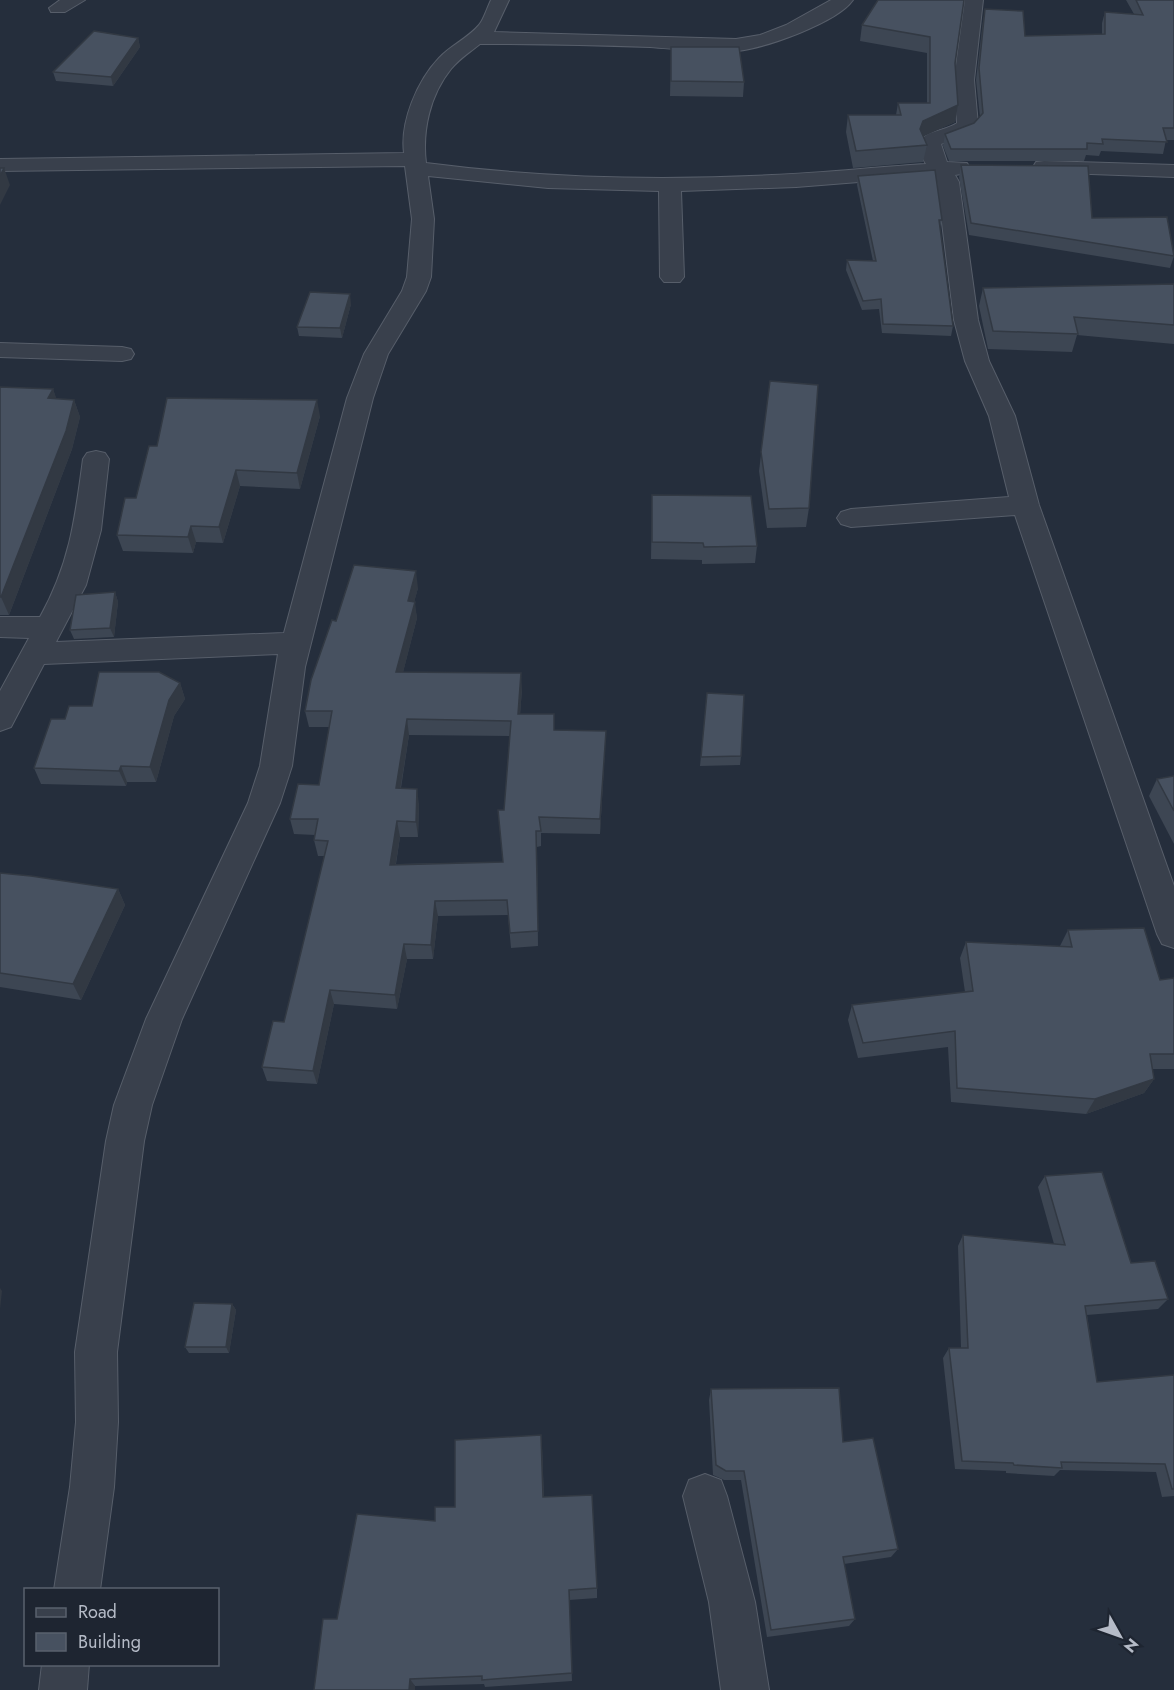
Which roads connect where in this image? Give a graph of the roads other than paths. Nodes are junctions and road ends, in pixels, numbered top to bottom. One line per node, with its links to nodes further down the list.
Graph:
1 (76, 0): 5 (street)
2 (500, 0): 6 (street)
3 (844, 0): 6 (street)
4 (974, 0): 11 (street)
5 (58, 8)
6 (475, 38): 7 (street)
7 (416, 164): 8 (street); 13 (street); 22 (street)
8 (0, 165)
9 (983, 167): 11 (street)
10 (1025, 167): 12 (street)
11 (943, 169): 13 (street); 18 (street)
12 (1174, 171)
13 (670, 183): 14 (street)
14 (672, 277)
15 (0, 350): 16 (street)
16 (122, 354)
17 (96, 459): 21 (street)
18 (1025, 505): 19 (street); 25 (street)
19 (851, 518)
20 (0, 627): 21 (street)
21 (51, 628): 23 (street)
22 (297, 643): 23 (street); 27 (street)
23 (36, 654): 24 (street)
24 (0, 719)
25 (1174, 934)
26 (705, 1496): 30 (street)
27 (77, 1588)
28 (66, 1666): 29 (street)
29 (63, 1690)
30 (745, 1690)

